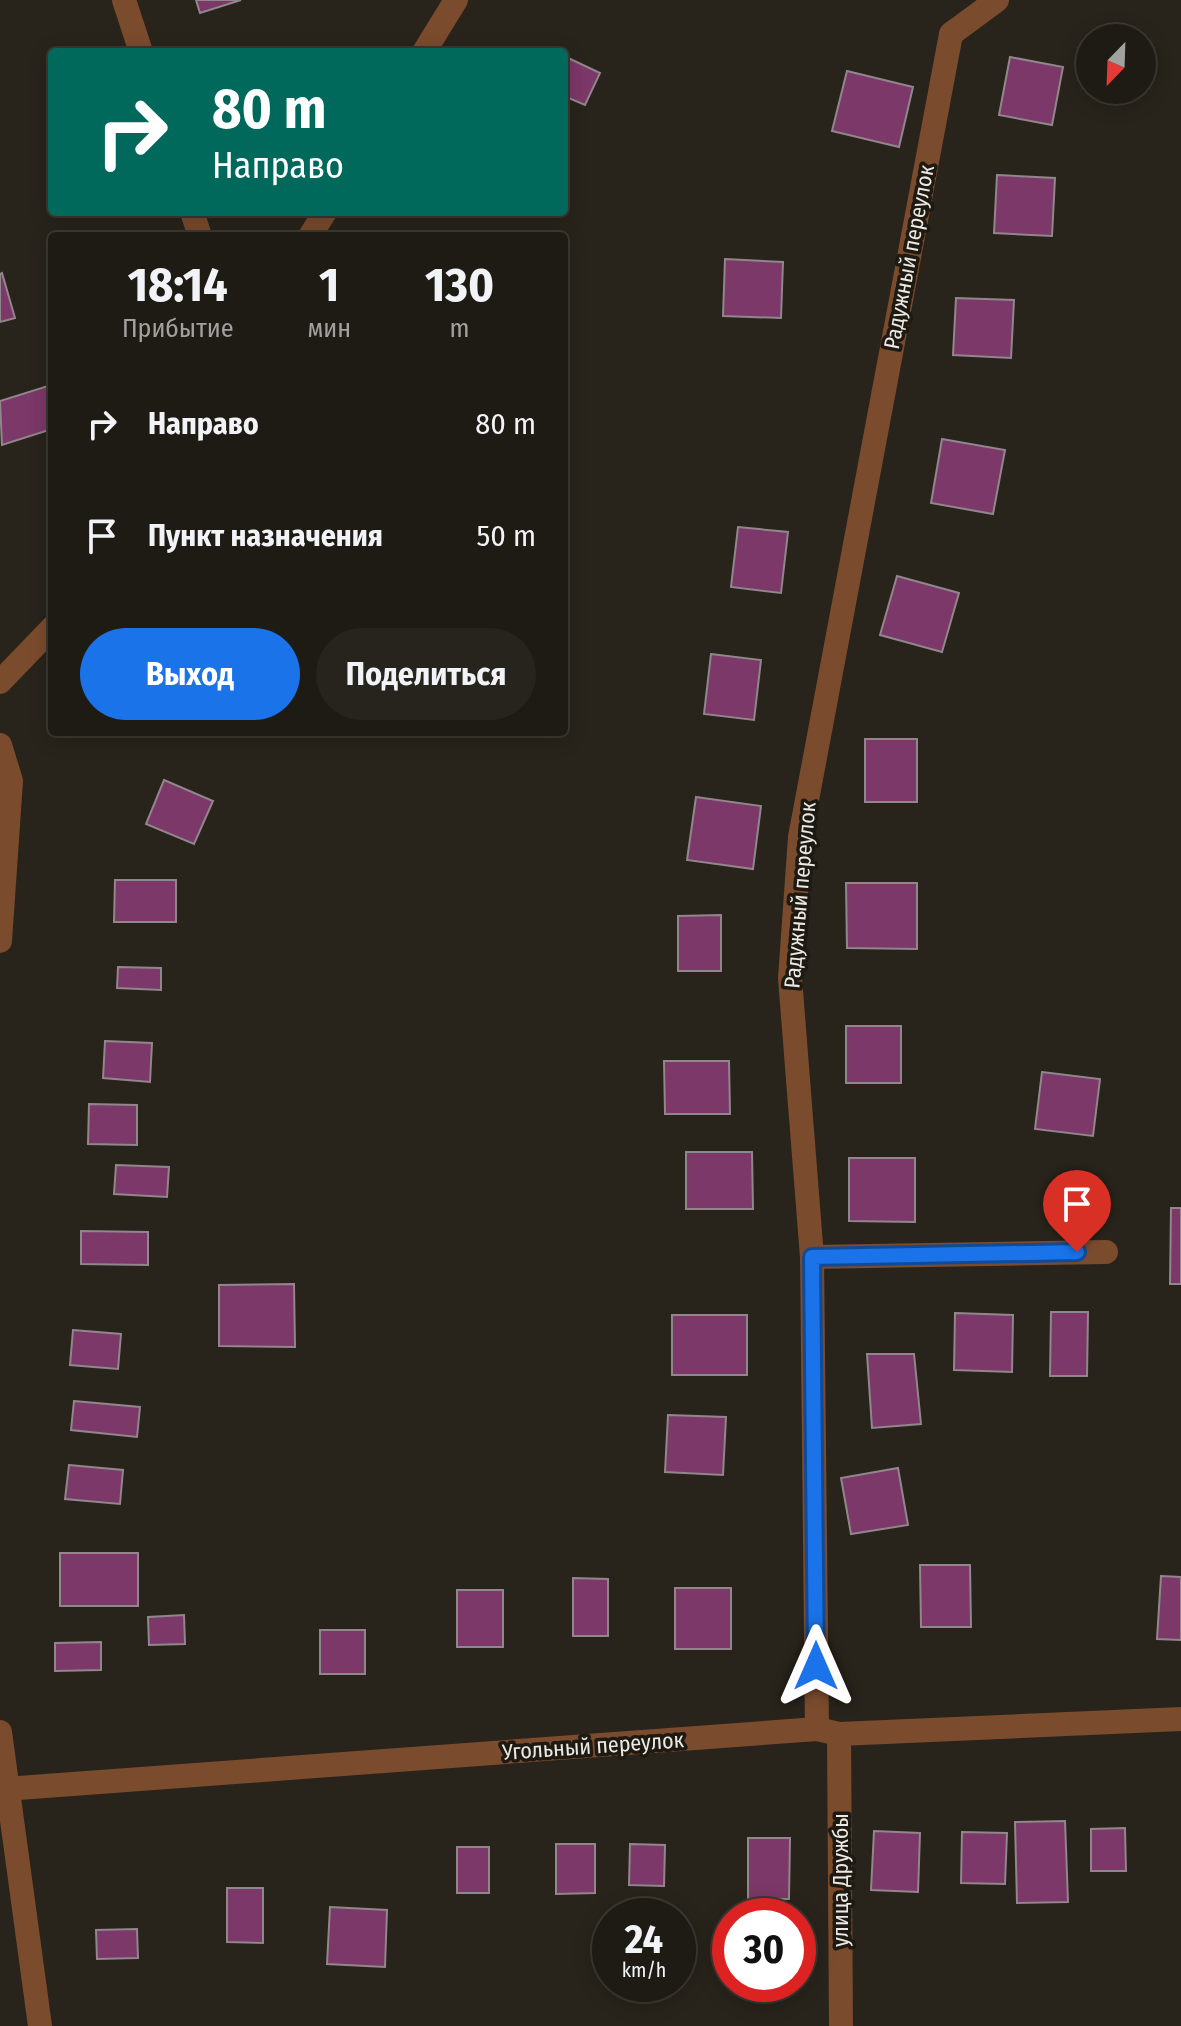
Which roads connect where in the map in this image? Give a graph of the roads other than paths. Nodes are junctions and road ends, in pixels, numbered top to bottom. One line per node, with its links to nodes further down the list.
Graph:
1 (124, 0): 4 (street)
2 (456, 0): 5 (street)
3 (997, 0): 11 (street, Радужный переулок)
4 (140, 48)
5 (426, 48)
6 (48, 632): 7 (street)
7 (0, 682)
8 (0, 745): 9 (street)
9 (0, 941)
10 (1106, 1252): 11 (street)
11 (812, 1257): 13 (street, Радужный переулок)
12 (1181, 1719): 13 (street, Угольный переулок)
13 (828, 1731): 15 (street, Угольный переулок); 17 (street, улица Дружбы)
14 (0, 1732): 15 (street)
15 (5, 1789): 16 (street)
16 (40, 2026)
17 (841, 2026)

